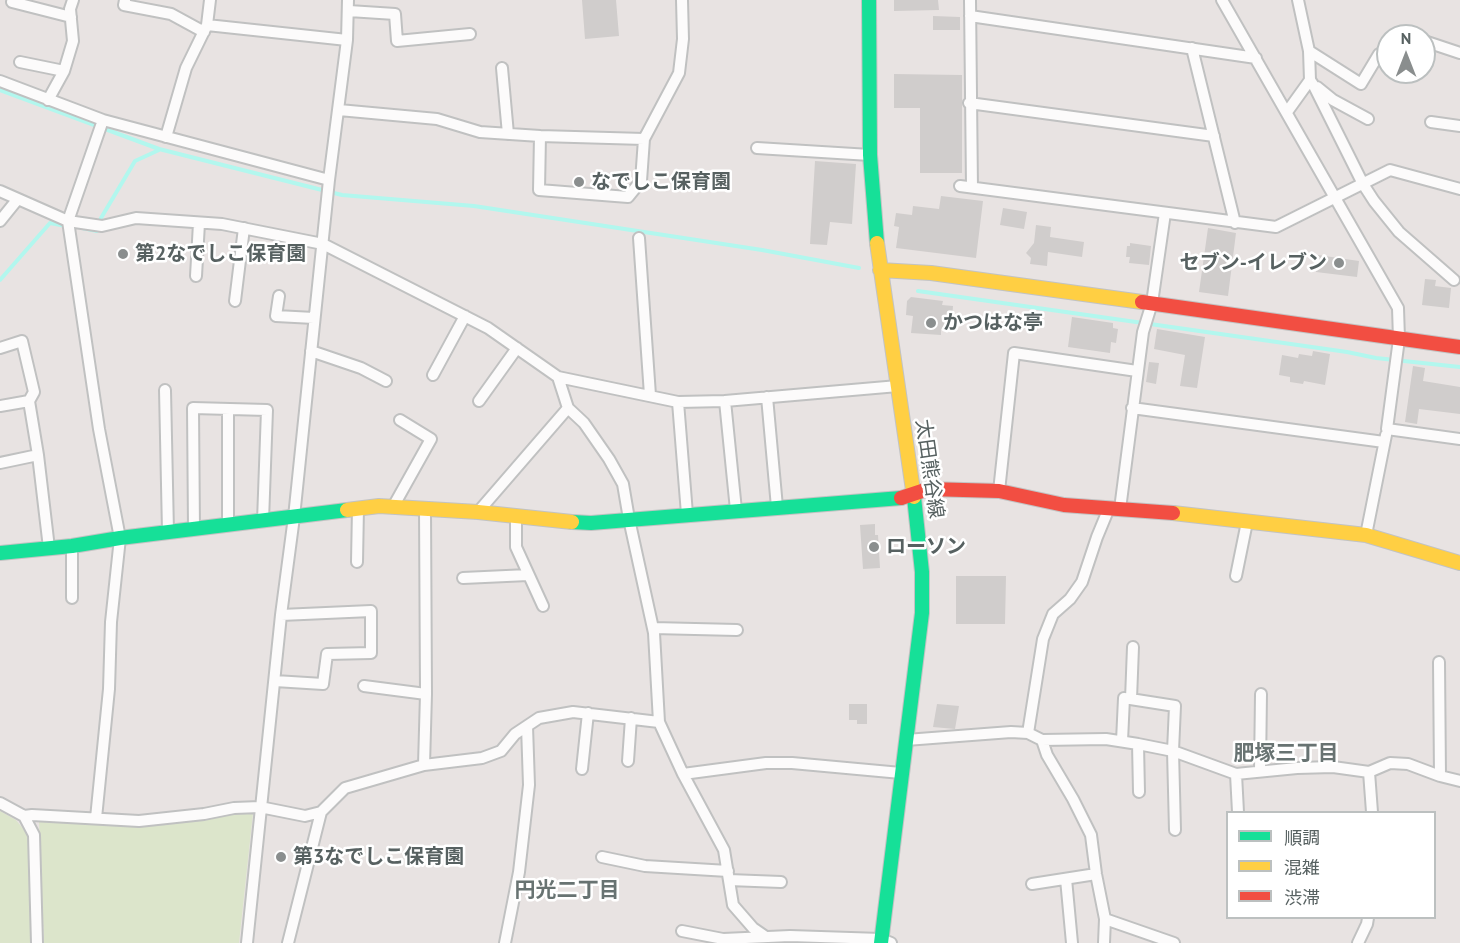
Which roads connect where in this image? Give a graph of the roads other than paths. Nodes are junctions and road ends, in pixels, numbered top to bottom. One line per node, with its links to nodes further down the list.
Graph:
1 (73, 0): 12 (street)
2 (125, 0): 13 (street)
3 (210, 0): 13 (street)
4 (682, 0): 39 (street)
5 (869, 0): 41 (street, 太田熊谷線)
6 (970, 0): 11 (street)
7 (1222, 0): 20 (street)
8 (1298, 0): 18 (street)
9 (12, 2): 12 (street)
10 (348, 6): 14 (street); 15 (street)
11 (970, 16): 17 (street); 28 (street)
12 (71, 17): 24 (street)
13 (206, 28): 15 (street); 38 (street)
14 (470, 34)
15 (347, 40): 29 (street)
16 (1436, 45): 19 (street)
17 (1192, 48): 20 (street); 37 (street)
18 (1309, 51): 21 (street); 26 (street)
19 (1460, 53)
20 (1256, 58): 30 (street)
21 (1376, 59)
22 (20, 62): 24 (street)
23 (502, 68): 35 (street)
24 (64, 71): 27 (street)
25 (0, 81): 27 (street)
26 (1312, 83): 30 (street); 31 (street); 43 (street)
27 (48, 100): 32 (street)
28 (969, 103): 37 (street); 48 (street)
29 (339, 110): 35 (street); 42 (street)
30 (1287, 112): 46 (street)
31 (1368, 119)
32 (103, 120): 38 (street); 50 (street)
33 (1431, 122): 34 (street)
34 (1460, 126)
35 (508, 134): 36 (street)
36 (540, 136): 39 (street); 39 (street)
37 (1214, 136): 52 (street)
38 (166, 137): 42 (street)
39 (644, 139)
40 (757, 147): 41 (street)
41 (870, 154): 56 (street, 太田熊谷線)
42 (328, 182): 55 (street)
43 (1362, 183): 44 (street); 46 (street); 58 (street)
44 (1460, 189)
45 (0, 191): 47 (street)
46 (1335, 197): 52 (street); 64 (street)
47 (17, 200): 49 (street); 50 (street)
48 (1165, 213): 52 (street); 61 (street)
49 (0, 221)
50 (68, 221): 51 (street); 110 (street)
51 (199, 222): 53 (street); 57 (street)
52 (1235, 223)
53 (244, 228): 55 (street); 60 (street)
54 (639, 238): 75 (street)
55 (323, 244): 62 (street); 63 (street)
56 (880, 270): 61 (street); 73 (street, 太田熊谷線)
57 (196, 276)
58 (1458, 279)
59 (279, 296): 63 (street)
60 (235, 301)
61 (1152, 303): 64 (street); 69 (street)
62 (465, 316): 67 (street); 70 (street)
63 (314, 318): 68 (street)
64 (1398, 345): 65 (street); 86 (street)
65 (1460, 347)
66 (0, 348): 77 (street)
67 (517, 348): 71 (street); 79 (street)
68 (311, 351): 72 (street); 102 (street)
69 (1137, 371): 83 (street); 91 (street)
70 (434, 375)
71 (558, 377): 75 (street); 82 (street)
72 (386, 381)
73 (898, 386): 76 (street); 92 (street, 太田熊谷線)
74 (165, 390): 108 (street)
75 (650, 395): 80 (street)
76 (767, 397): 78 (street); 94 (street)
77 (28, 401): 81 (street); 89 (street)
78 (725, 401): 80 (street); 98 (street)
79 (479, 402)
80 (678, 402): 100 (street)
81 (0, 406)
82 (568, 408): 99 (street); 103 (street)
83 (1132, 408): 88 (street); 96 (street)
84 (228, 409): 104 (street); 106 (street); 107 (street)
85 (400, 420): 93 (street)
86 (1387, 429): 87 (street); 88 (street)
87 (1460, 439)
88 (1384, 442): 109 (street)
89 (38, 455): 90 (street); 112 (street)
90 (0, 463)
91 (999, 490): 92 (street); 96 (street)
92 (914, 493): 94 (street); 136 (street, 太田熊谷線)
93 (393, 507): 95 (street); 97 (street)
94 (777, 507): 98 (street)
95 (358, 508): 102 (street); 114 (street)
96 (1115, 508): 105 (street); 135 (street)
97 (424, 509): 99 (street); 128 (street)
98 (736, 510): 100 (street)
99 (478, 512): 101 (street)
100 (687, 514): 103 (street)
101 (516, 516): 103 (street); 116 (street)
102 (294, 517): 104 (street); 121 (street)
103 (629, 519): 122 (street)
104 (264, 521): 106 (street)
105 (1247, 522): 109 (street); 117 (street)
106 (228, 525): 107 (street)
107 (194, 529): 108 (street)
108 (168, 532): 110 (street)
109 (1366, 535): 115 (street)
110 (120, 538): 111 (street); 158 (street)
111 (72, 546): 112 (street); 119 (street)
112 (49, 548): 113 (street)
113 (0, 553)
114 (357, 562)
115 (1460, 563)
116 (528, 575): 118 (street); 120 (street)
117 (1236, 576)
118 (463, 578)
119 (72, 598)
120 (543, 606)
121 (281, 615): 126 (street); 126 (street)
122 (653, 628): 123 (street); 133 (street)
123 (736, 630)
124 (1133, 647): 130 (street)
125 (1439, 662): 149 (street)
126 (275, 681): 153 (street)
127 (364, 686): 128 (street)
128 (426, 694): 142 (street)
129 (1261, 694): 144 (street)
130 (1131, 699): 138 (street); 140 (street)
131 (588, 713): 132 (street); 134 (street); 143 (street)
132 (631, 718): 133 (street); 141 (street)
133 (659, 722): 147 (street)
134 (527, 726): 142 (street); 175 (street)
135 (1028, 733): 136 (street); 137 (street)
136 (906, 740): 146 (street, 太田熊谷線)
137 (1042, 740): 138 (street); 161 (street)
138 (1122, 741): 139 (street)
139 (1138, 744): 140 (street); 151 (street)
140 (1173, 751): 148 (street); 159 (street)
141 (627, 761)
142 (424, 765): 156 (street)
143 (582, 769)
144 (1260, 770): 145 (street); 148 (street)
145 (1369, 772): 149 (street); 155 (street)
146 (901, 773): 147 (street); 171 (street, 太田熊谷線)
147 (683, 774): 162 (street)
148 (1236, 774): 154 (street)
149 (1440, 776): 150 (street)
150 (1460, 781)
151 (1139, 792)
152 (0, 803): 157 (street)
153 (260, 807): 156 (street); 158 (street); 173 (street)
154 (1238, 811)
155 (1372, 811)
156 (321, 812): 174 (street)
157 (24, 816): 158 (street); 172 (street)
158 (96, 818)
159 (1175, 830)
160 (602, 857): 162 (street)
161 (1096, 874): 163 (street); 166 (street)
162 (729, 876): 164 (street); 169 (street)
163 (1066, 879): 165 (street); 176 (street)
164 (781, 882)
165 (1032, 884)
166 (1105, 919): 177 (street); 178 (street)
167 (1368, 919): 179 (street)
168 (682, 931): 170 (street)
169 (766, 937): 170 (street); 171 (street)
170 (723, 941)
171 (884, 942)
172 (37, 943)
173 (247, 943)
174 (288, 943)
175 (505, 943)
176 (1072, 943)
177 (1104, 943)
178 (1174, 943)
179 (1358, 943)

